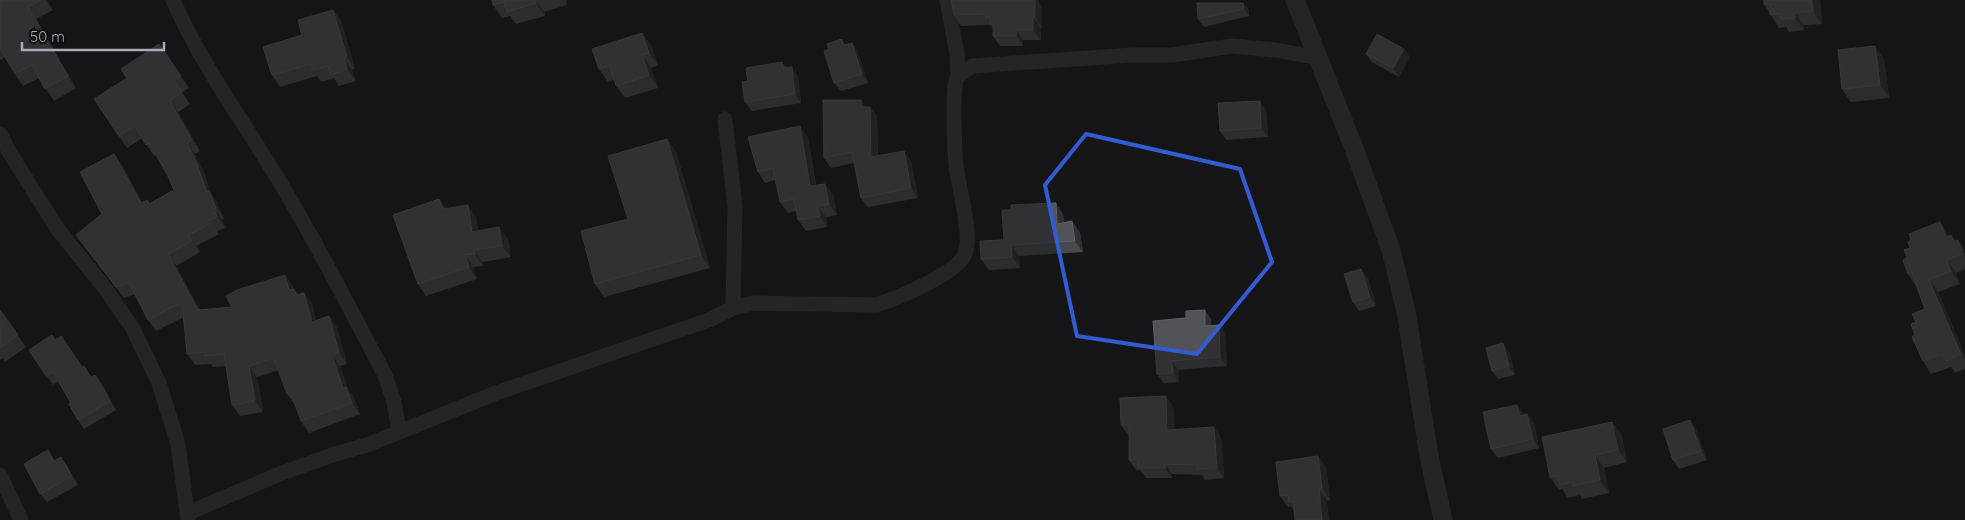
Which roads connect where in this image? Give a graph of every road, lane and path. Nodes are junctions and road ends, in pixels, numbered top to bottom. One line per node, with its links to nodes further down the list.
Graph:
1 (173, 0): 9 (street)
2 (947, 0): 5 (street)
3 (1295, 0): 4 (street)
4 (1318, 58): 5 (street); 14 (street)
5 (958, 77): 8 (street)
6 (725, 119): 8 (street)
7 (0, 134): 12 (street)
8 (733, 308): 9 (street)
9 (399, 431): 12 (street)
10 (0, 475): 11 (street)
11 (5, 494): 13 (street)
12 (188, 517)
13 (22, 520)
14 (1444, 520)

